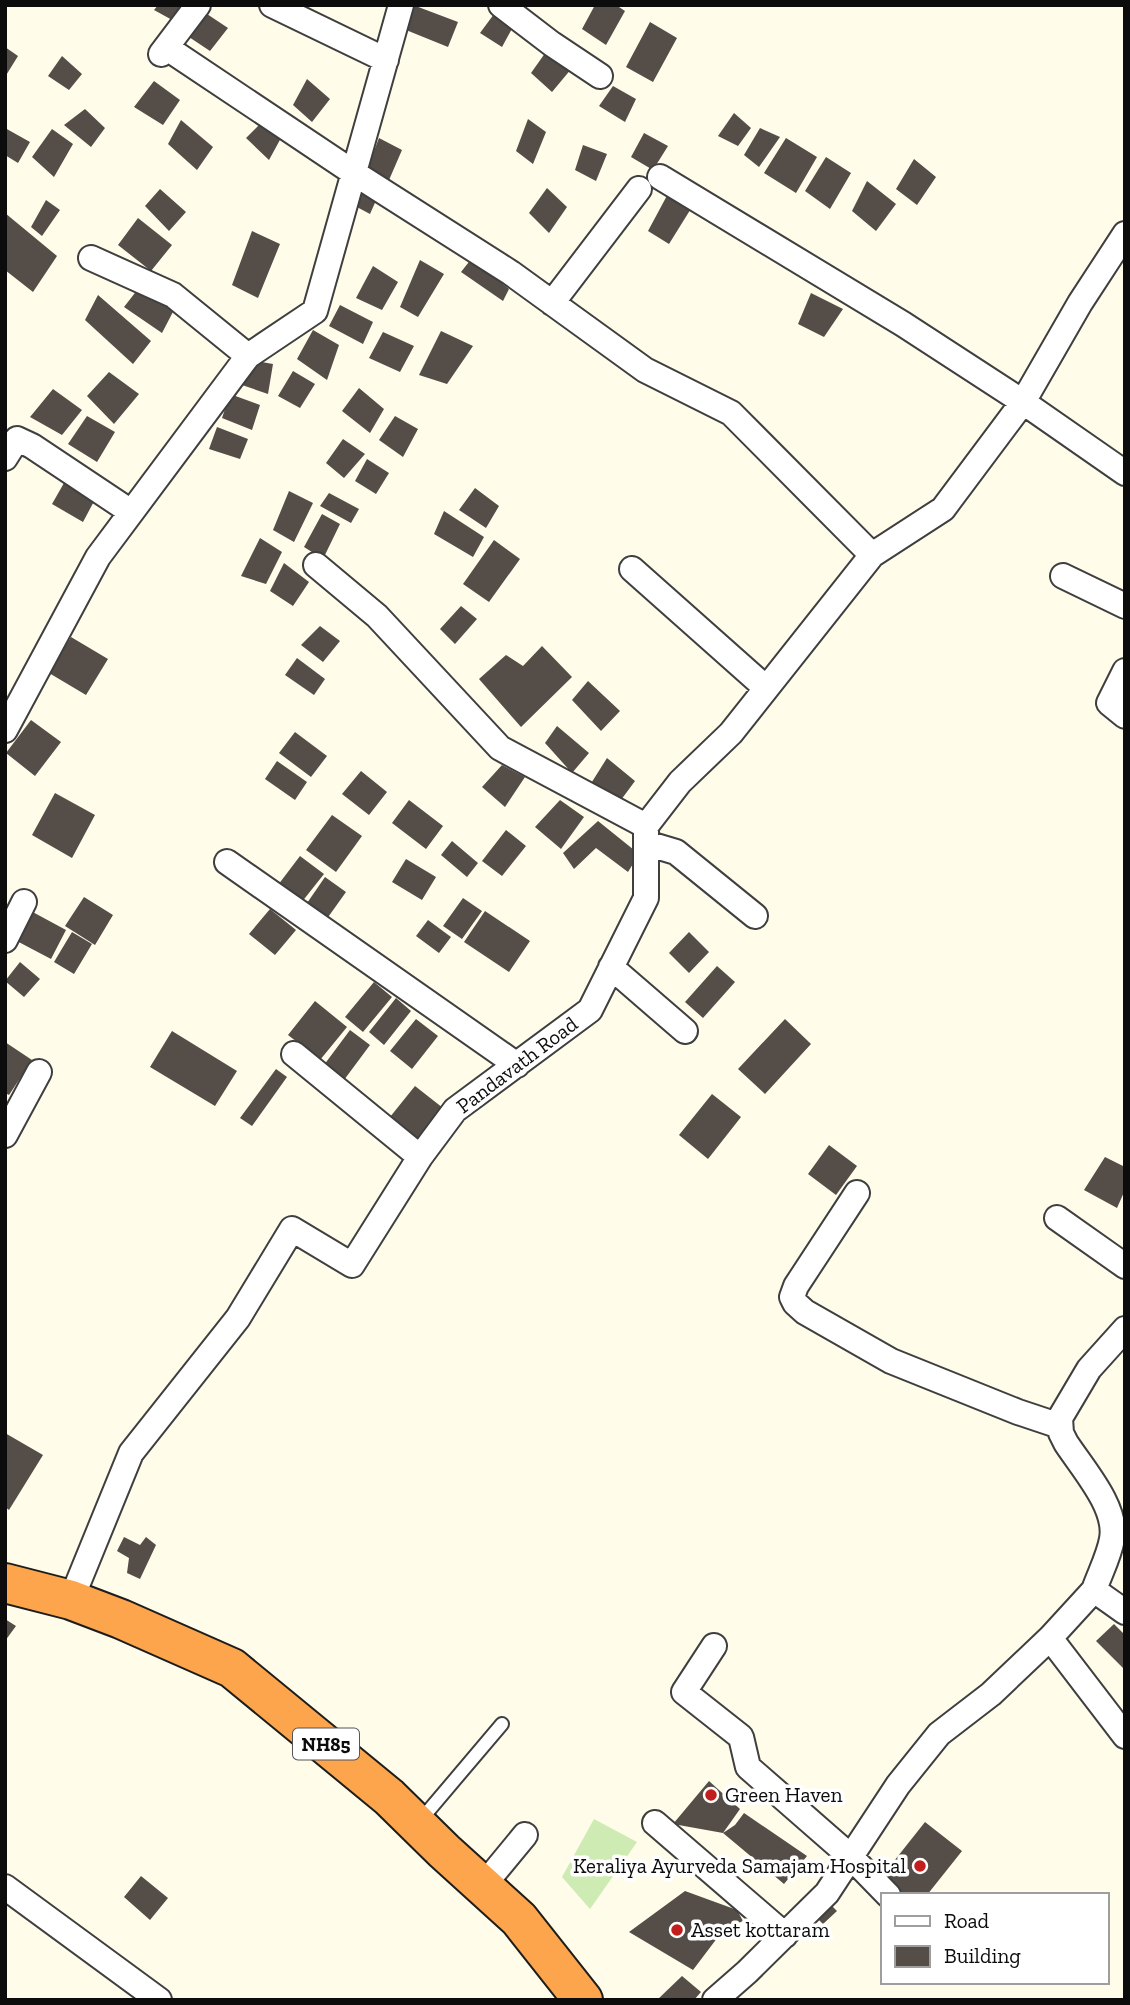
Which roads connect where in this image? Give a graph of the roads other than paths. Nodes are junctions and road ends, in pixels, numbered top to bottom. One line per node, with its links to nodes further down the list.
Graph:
1 (198, 5): 7 (street)
2 (272, 5): 5 (street)
3 (401, 5): 5 (street)
4 (501, 5): 6 (street)
5 (386, 60): 7 (street)
6 (600, 76)
7 (354, 173): 10 (street); 11 (street)
8 (1125, 234): 12 (street)
9 (92, 258): 11 (street)
10 (552, 303): 12 (street); 16 (street)
11 (248, 356): 15 (street)
12 (1023, 402): 14 (street); 16 (street)
13 (5, 458): 15 (street)
14 (1125, 474)
15 (131, 512): 24 (street)
16 (872, 555): 22 (street)
17 (316, 565): 25 (street)
18 (632, 569): 22 (street)
19 (1063, 576): 20 (street)
20 (1125, 606)
21 (1125, 671): 23 (street)
22 (766, 688): 25 (street)
23 (1125, 716)
24 (5, 730)
25 (646, 835): 28 (street); 30 (street, Pandavath Road)
26 (227, 862): 33 (street)
27 (24, 902): 29 (street)
28 (755, 916)
29 (5, 940)
30 (611, 967): 31 (street); 33 (street, Pandavath Road)
31 (685, 1031)
32 (294, 1054): 36 (street)
33 (517, 1065): 36 (street, Pandavath Road)
34 (39, 1072): 35 (street)
35 (5, 1135)
36 (420, 1157): 44 (street, Pandavath Road)
37 (857, 1193): 41 (street)
38 (1057, 1218): 39 (street)
39 (1125, 1266)
40 (1125, 1329): 41 (street)
41 (1060, 1426): 43 (street)
42 (5, 1583): 44 (highway, NH85)
43 (1094, 1590): 45 (street); 46 (street)
44 (71, 1600): 51 (highway, NH85)
45 (1125, 1612)
46 (1050, 1638): 49 (street); 53 (street)
47 (714, 1646): 53 (street)
48 (502, 1724): 51 (lane)
49 (1125, 1736)
50 (655, 1823): 57 (street)
51 (417, 1825): 54 (highway, NH85)
52 (525, 1835): 54 (street)
53 (851, 1857): 56 (street); 57 (street)
54 (483, 1886): 59 (highway, NH85)
55 (5, 1887): 58 (street)
56 (886, 1893)
57 (785, 1935): 60 (street)
58 (159, 2000)
59 (583, 2000)
60 (715, 2000)

